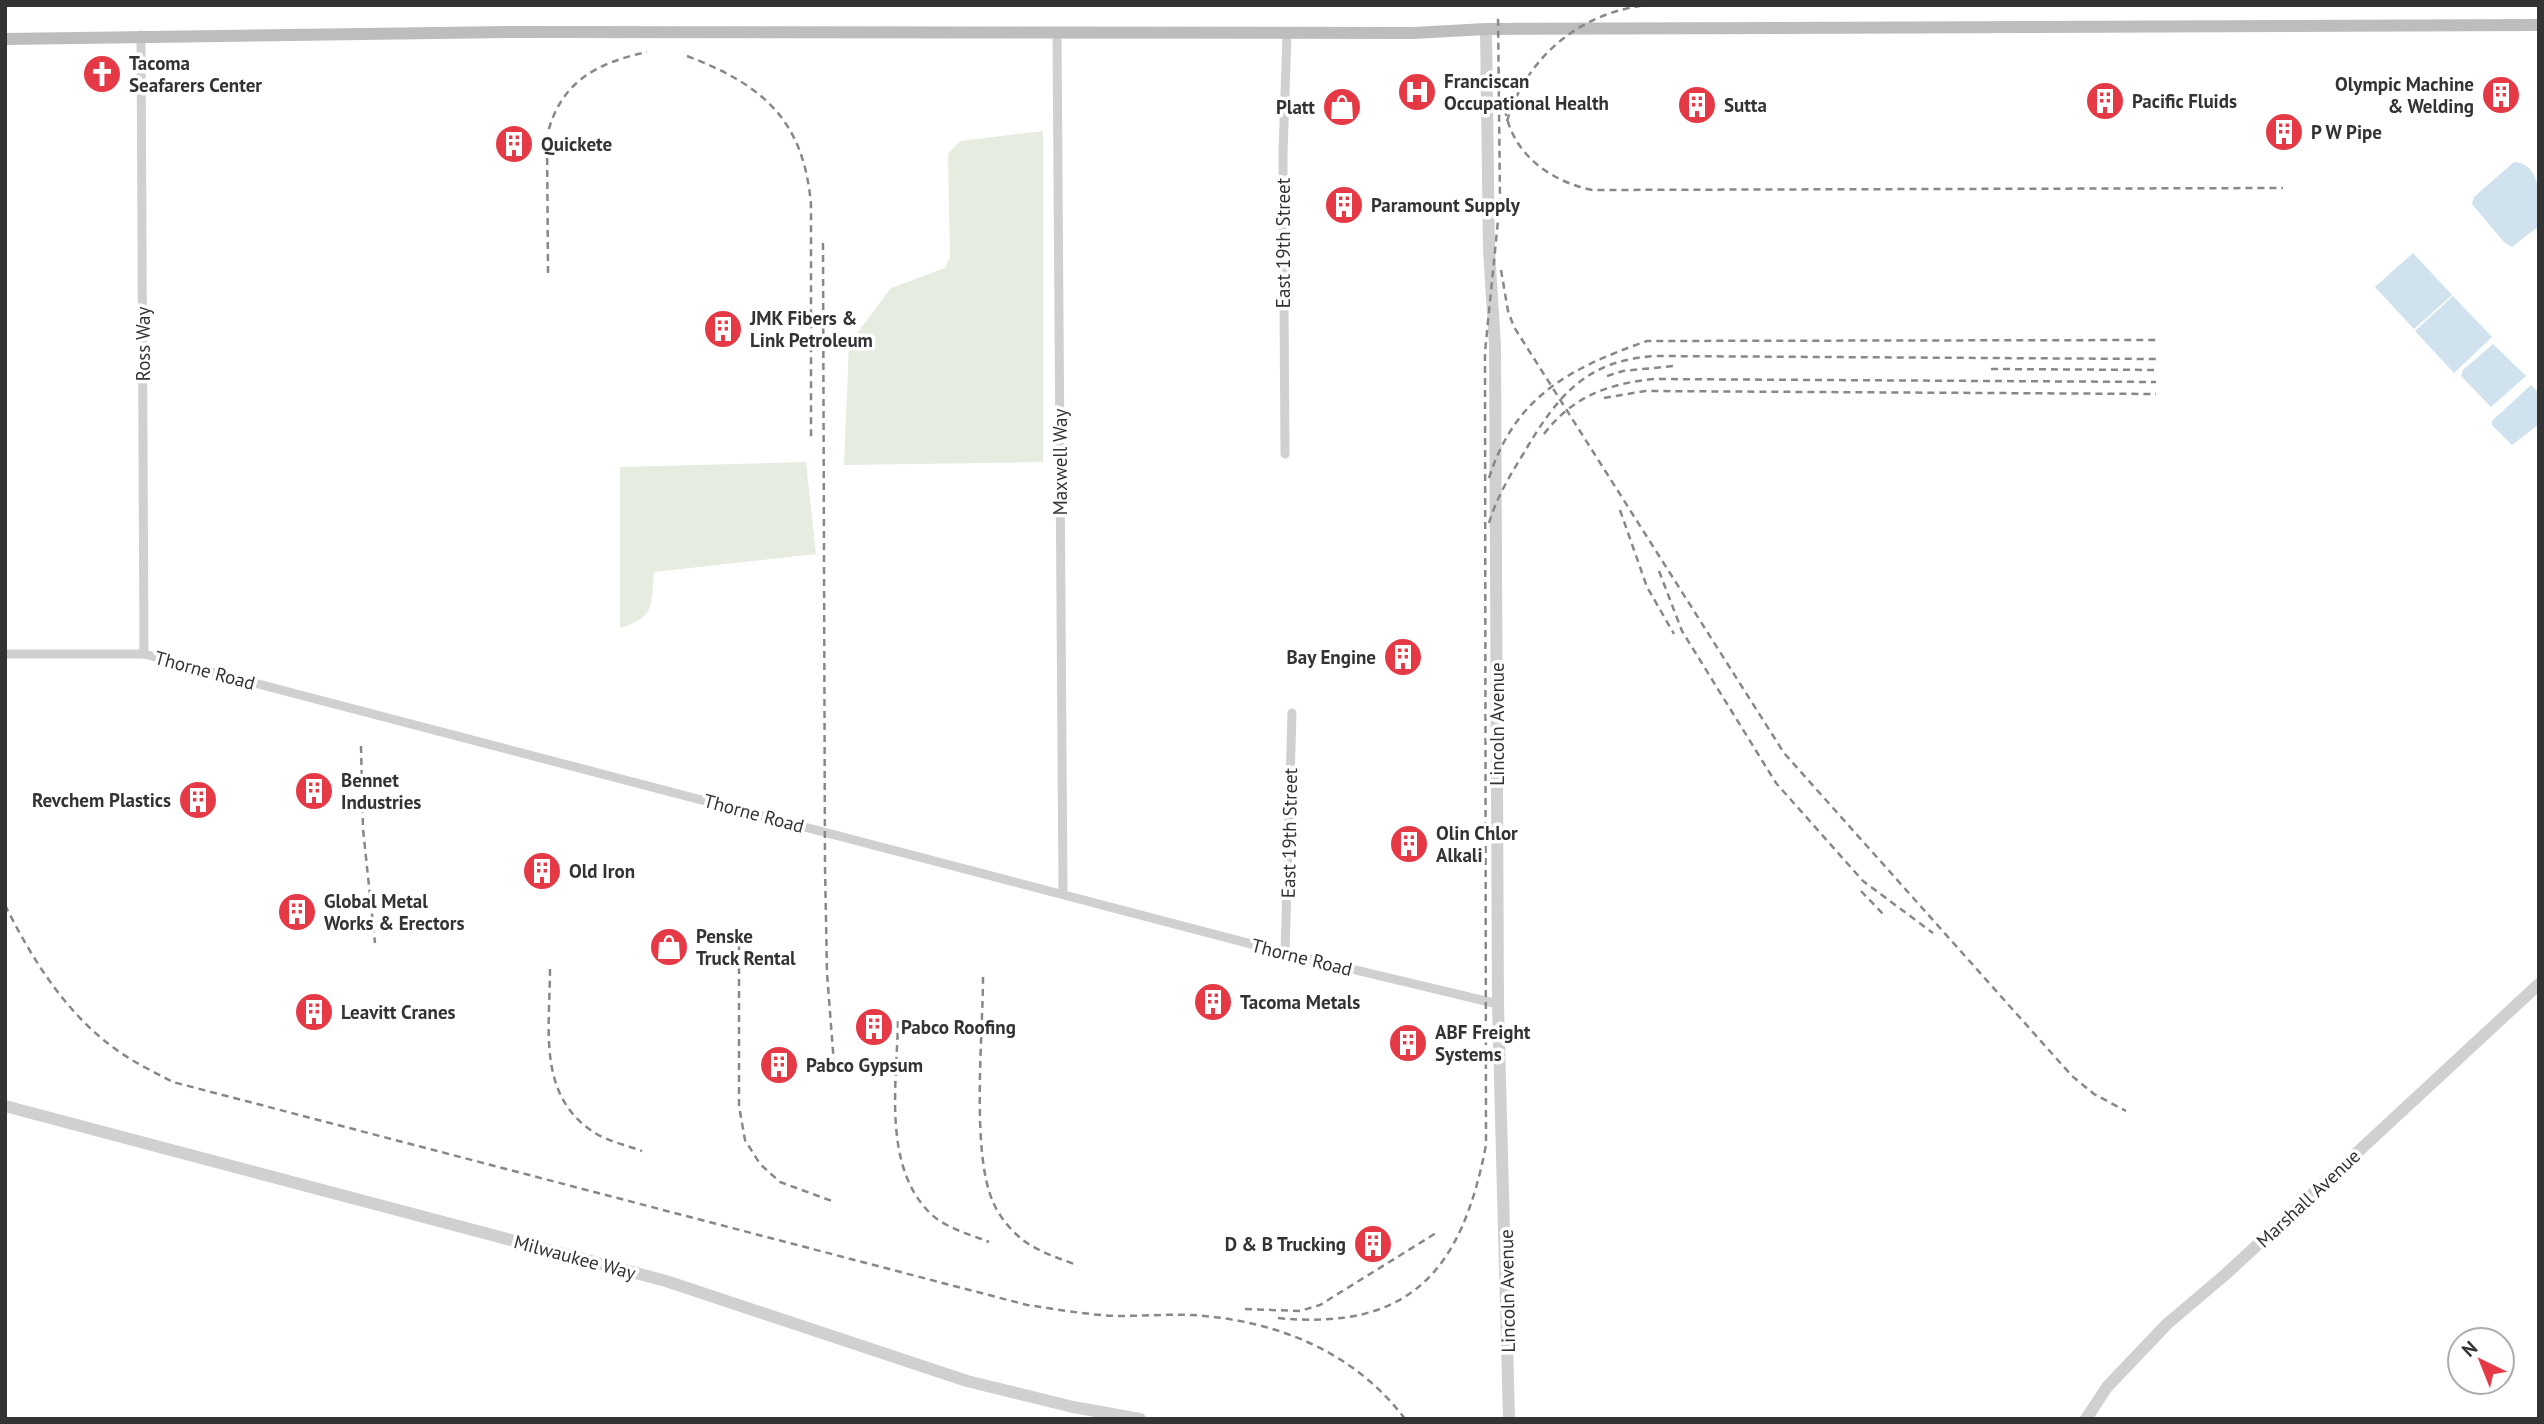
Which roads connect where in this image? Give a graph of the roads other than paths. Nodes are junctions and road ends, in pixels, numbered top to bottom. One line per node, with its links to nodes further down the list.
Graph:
1 (2539, 25): 2 (main road)
2 (1486, 29): 4 (main road); 14 (street, Lincoln Avenue)
3 (1056, 32): 4 (main road); 5 (main road); 11 (street, Maxwell Way)
4 (1287, 33): 7 (street, East 19th Street)
5 (141, 35): 6 (main road); 9 (street, Ross Way)
6 (5, 39)
7 (1285, 454)
8 (5, 654): 9 (street, Thorne Road)
9 (144, 654): 11 (street, Thorne Road)
10 (1292, 713): 12 (street, East 19th Street)
11 (1063, 892): 12 (street, Thorne Road)
12 (1285, 953): 14 (street, Thorne Road)
13 (2539, 984): 18 (street, Marshall Avenue)
14 (1498, 1004): 17 (street, Lincoln Avenue)
15 (5, 1106): 16 (street, Milwaukee Way)
16 (1140, 1419)
17 (1509, 1419)
18 (2086, 1419)

